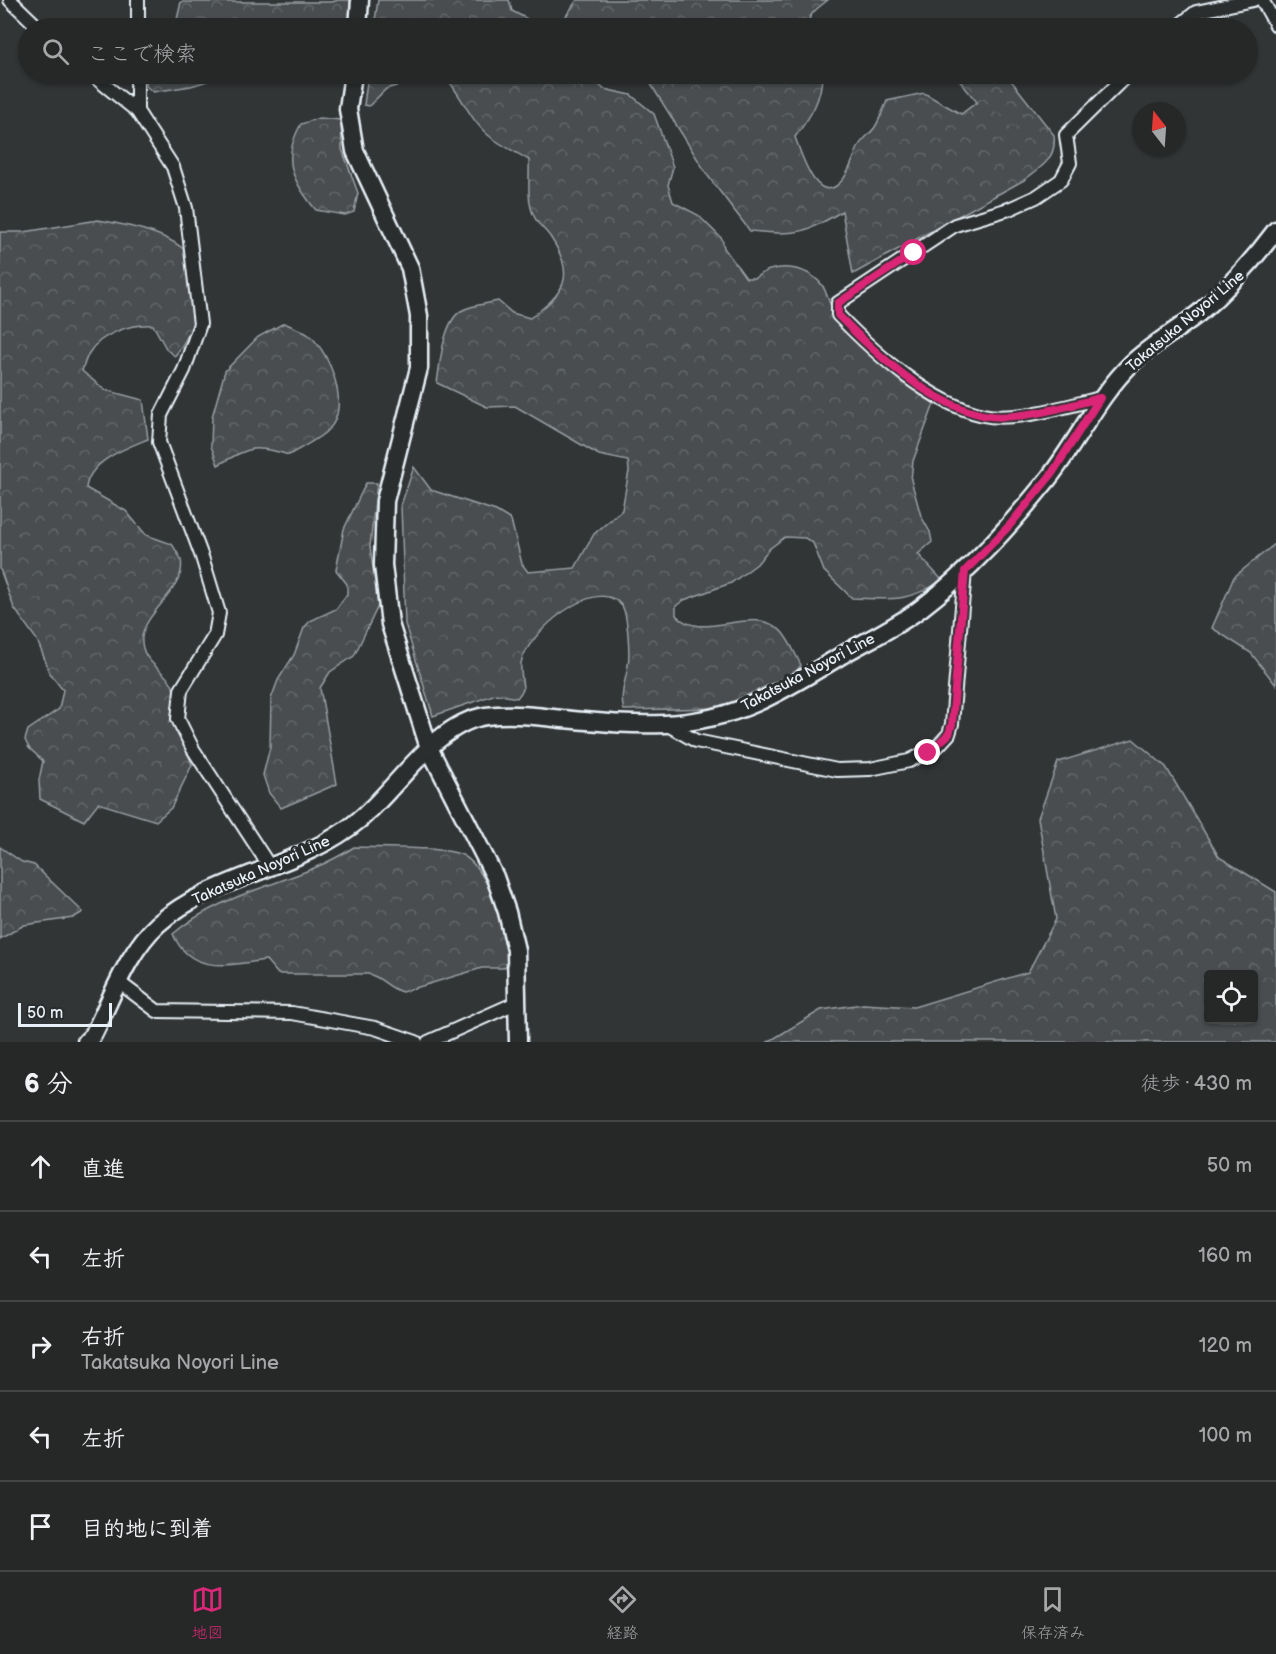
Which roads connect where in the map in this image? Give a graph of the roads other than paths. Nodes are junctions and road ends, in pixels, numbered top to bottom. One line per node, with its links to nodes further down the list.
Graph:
1 (10, 0): 6 (street)
2 (138, 0): 7 (street)
3 (360, 0): 8 (main road)
4 (1253, 0): 9 (street)
5 (1262, 0): 10 (street)
6 (29, 18)
7 (138, 18)
8 (359, 18)
9 (1188, 18)
10 (1276, 25)
11 (103, 84): 15 (street)
12 (137, 84): 15 (street)
13 (352, 84): 20 (main road)
14 (1118, 84): 17 (street)
15 (137, 111): 21 (street)
16 (1276, 230): 17 (main road, Takatsuka Noyori Line)
17 (1100, 398): 18 (main road, Takatsuka Noyori Line)
18 (965, 571): 19 (main road, Takatsuka Noyori Line); 19 (street)
19 (668, 725): 20 (main road, Takatsuka Noyori Line)
20 (429, 748): 21 (main road, Takatsuka Noyori Line); 23 (main road)
21 (270, 867): 22 (main road, Takatsuka Noyori Line)
22 (120, 982): 24 (main road, Takatsuka Noyori Line); 25 (street)
23 (518, 1002): 26 (street); 27 (main road)
24 (86, 1042)
25 (416, 1042)
26 (428, 1042)
27 (518, 1042)

